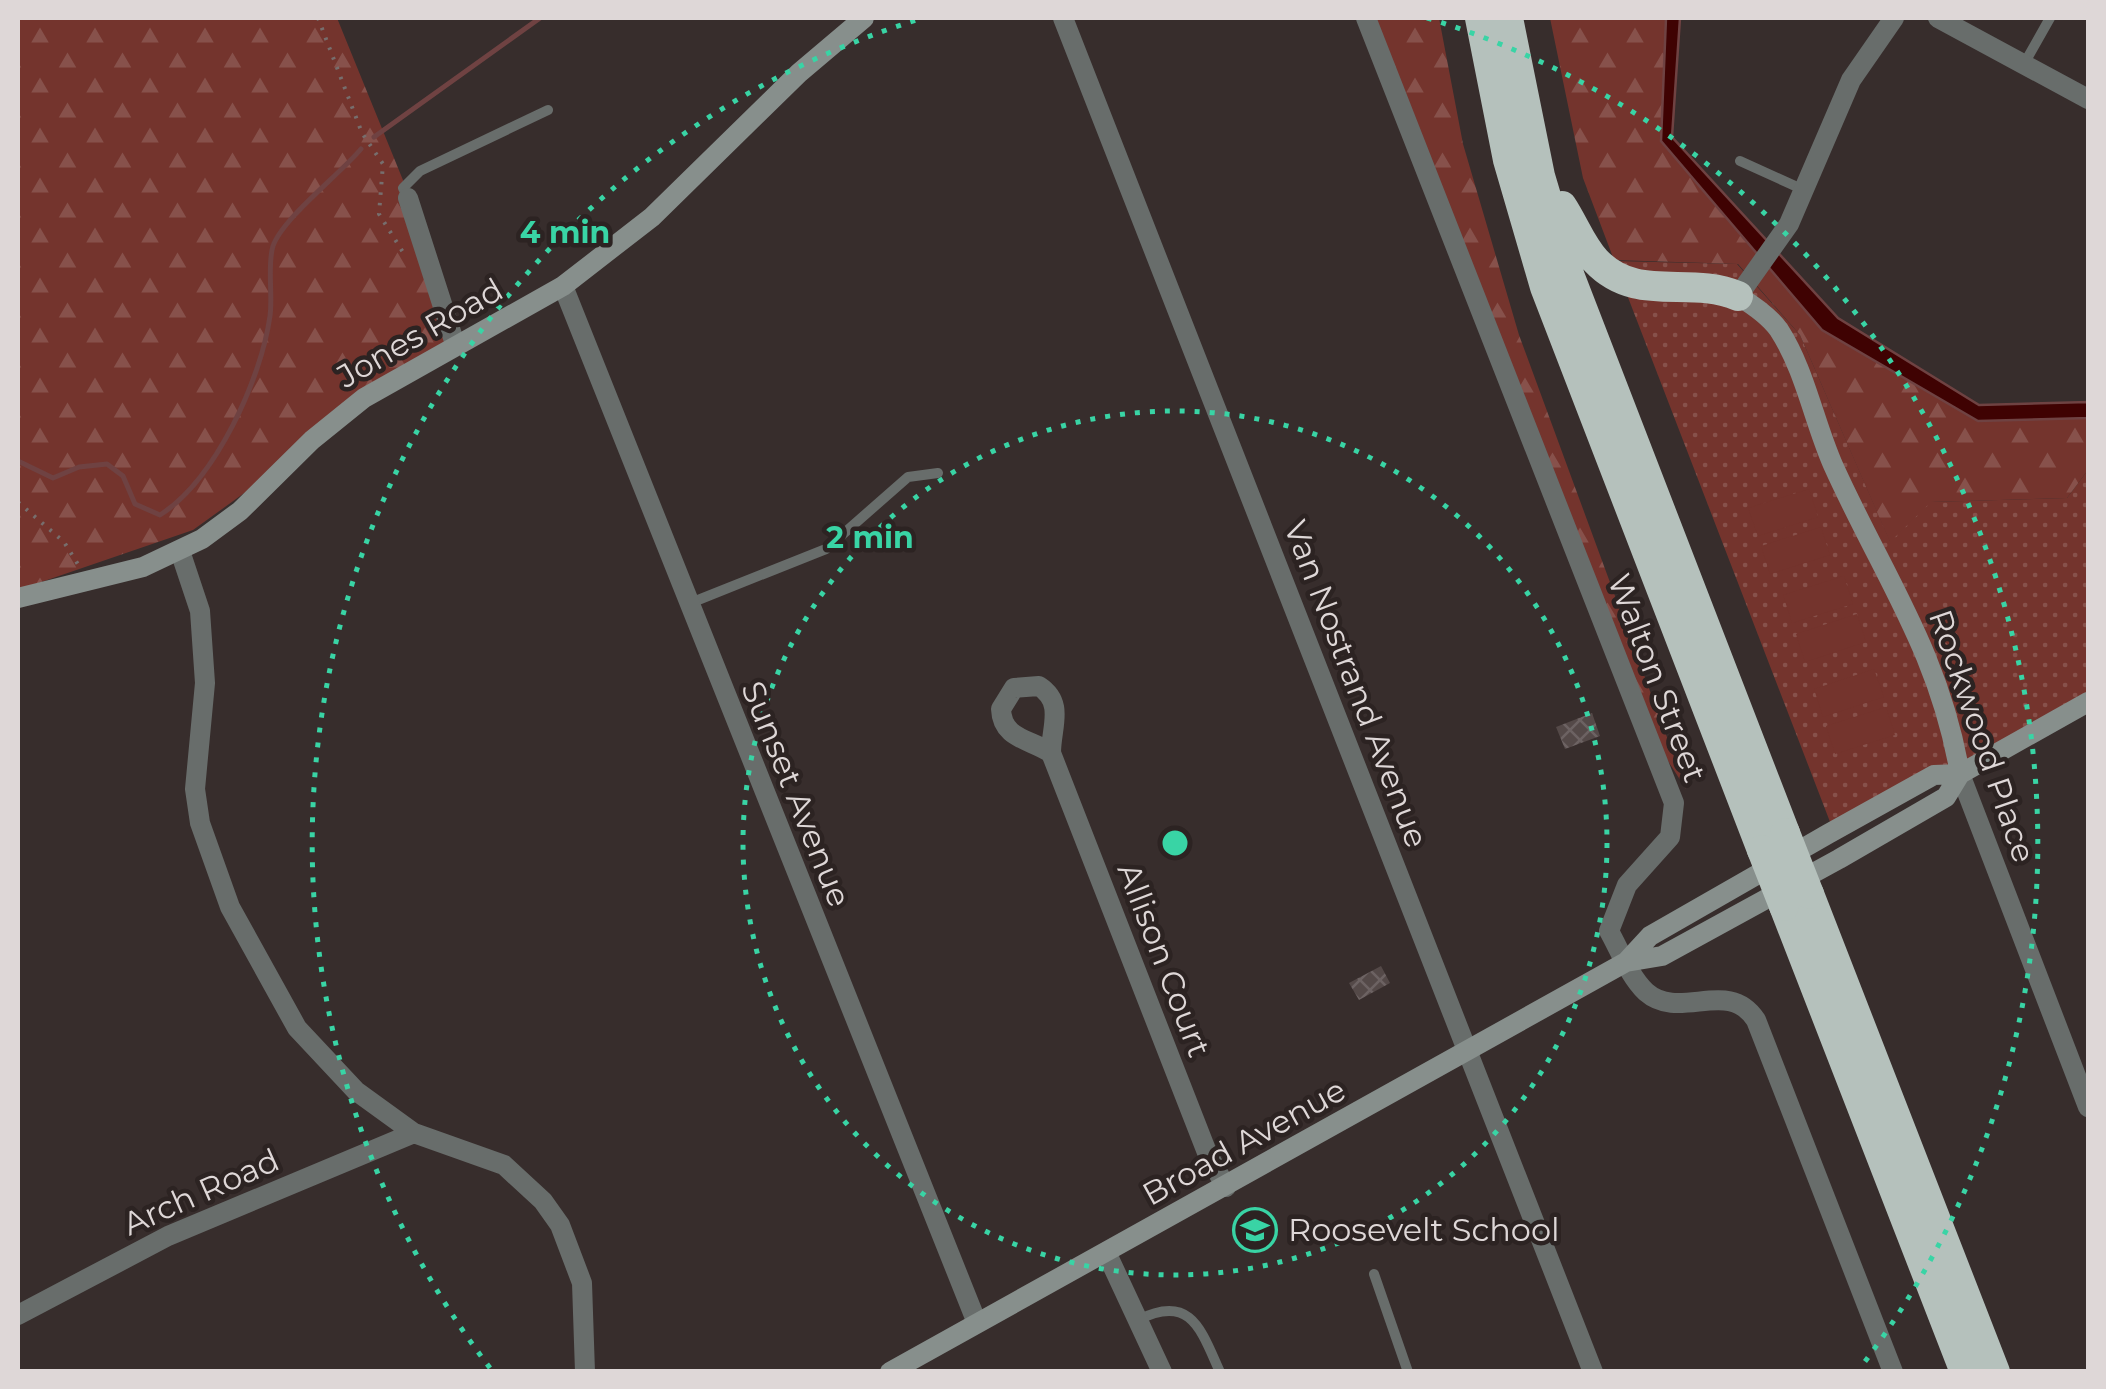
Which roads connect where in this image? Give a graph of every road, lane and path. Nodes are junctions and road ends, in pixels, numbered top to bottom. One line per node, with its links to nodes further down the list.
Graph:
1 (318, 18): 17 (path)
2 (864, 18): 18 (street, Jones Road)
3 (1064, 18): 33 (street, Van Nostrand Avenue)
4 (1366, 18): 32 (street, Walton Street)
5 (1480, 18): 30 (highway)
6 (1508, 18): 14 (highway)
7 (1894, 18): 15 (street)
8 (1938, 18): 10 (street)
9 (2050, 18): 10 (lane)
10 (2024, 64): 11 (street)
11 (2088, 99)
12 (548, 110): 16 (lane)
13 (1740, 161): 15 (lane)
14 (1540, 176): 19 (highway); 30 (highway)
15 (1804, 190): 19 (street)
16 (408, 198): 20 (street)
17 (411, 268)
18 (563, 286): 20 (street, Jones Road); 26 (street, Sunset Avenue)
19 (1744, 287): 29 (street, Rockwood Place)
20 (455, 344): 23 (street, Jones Road)
21 (938, 473): 26 (lane)
22 (18, 502): 24 (path)
23 (180, 551): 24 (street, Jones Road); 35 (street)
24 (85, 583): 25 (street, Jones Road)
25 (18, 598)
26 (688, 604): 41 (street, Sunset Avenue)
27 (2088, 702): 29 (street, Broad Avenue)
28 (1051, 752): 36 (street, Allison Court)
29 (1960, 774): 32 (street, Broad Avenue); 34 (street, Rockwood Place)
30 (1773, 841): 31 (highway, bridge)
31 (1796, 900): 49 (highway); 50 (highway)
32 (1626, 962): 33 (street, Broad Avenue); 48 (street, Walton Street)
33 (1467, 1052): 36 (street, Broad Avenue); 47 (street, Van Nostrand Avenue)
34 (2088, 1106)
35 (414, 1133): 39 (street, Arch Road); 42 (street)
36 (1226, 1187): 37 (street, Broad Avenue)
37 (1107, 1254): 40 (street); 41 (street, Broad Avenue)
38 (1374, 1274): 46 (lane)
39 (18, 1315)
40 (1137, 1321): 44 (street); 45 (lane)
41 (977, 1324): 43 (street, Broad Avenue)
42 (586, 1372)
43 (890, 1372)
44 (1162, 1372)
45 (1220, 1372)
46 (1408, 1372)
47 (1593, 1372)
48 (1892, 1372)
49 (1966, 1372)
50 (1995, 1372)

